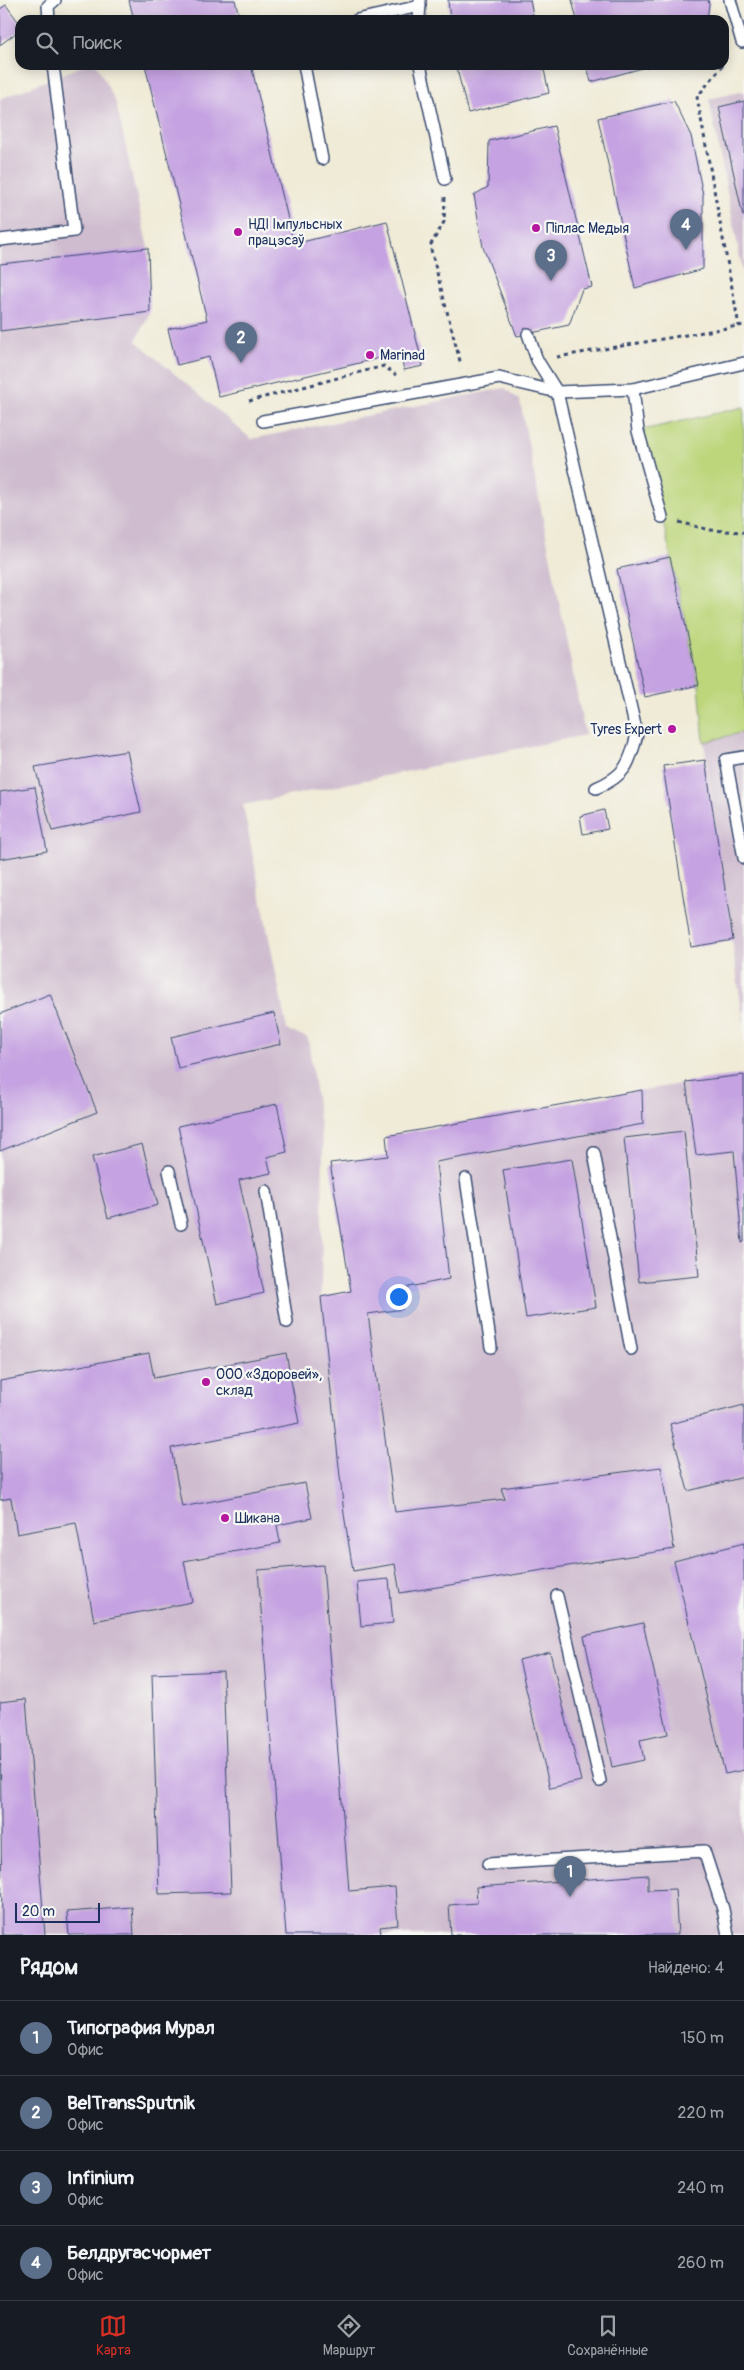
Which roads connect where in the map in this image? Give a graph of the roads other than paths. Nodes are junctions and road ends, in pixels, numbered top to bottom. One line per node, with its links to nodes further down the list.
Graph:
1 (55, 0): 4 (lane)
2 (730, 0): 6 (lane)
3 (420, 3): 5 (lane)
4 (49, 15)
5 (376, 15)
6 (742, 42)
7 (54, 70): 12 (lane)
8 (305, 70): 10 (lane)
9 (421, 70): 11 (lane)
10 (322, 159)
11 (445, 179)
12 (0, 240)
13 (528, 334): 16 (lane)
14 (744, 363): 15 (lane)
15 (633, 389): 16 (lane); 18 (lane)
16 (558, 392): 17 (lane); 20 (lane)
17 (263, 421)
18 (662, 517)
19 (744, 757): 21 (lane)
20 (596, 788)
21 (744, 858)
22 (594, 1153): 29 (lane)
23 (169, 1171): 26 (lane)
24 (466, 1179): 28 (lane)
25 (266, 1191): 27 (lane)
26 (181, 1224)
27 (287, 1322)
28 (491, 1347)
29 (631, 1350)
30 (557, 1596): 31 (lane)
31 (600, 1781)
32 (488, 1864): 33 (lane)
33 (728, 1935)

